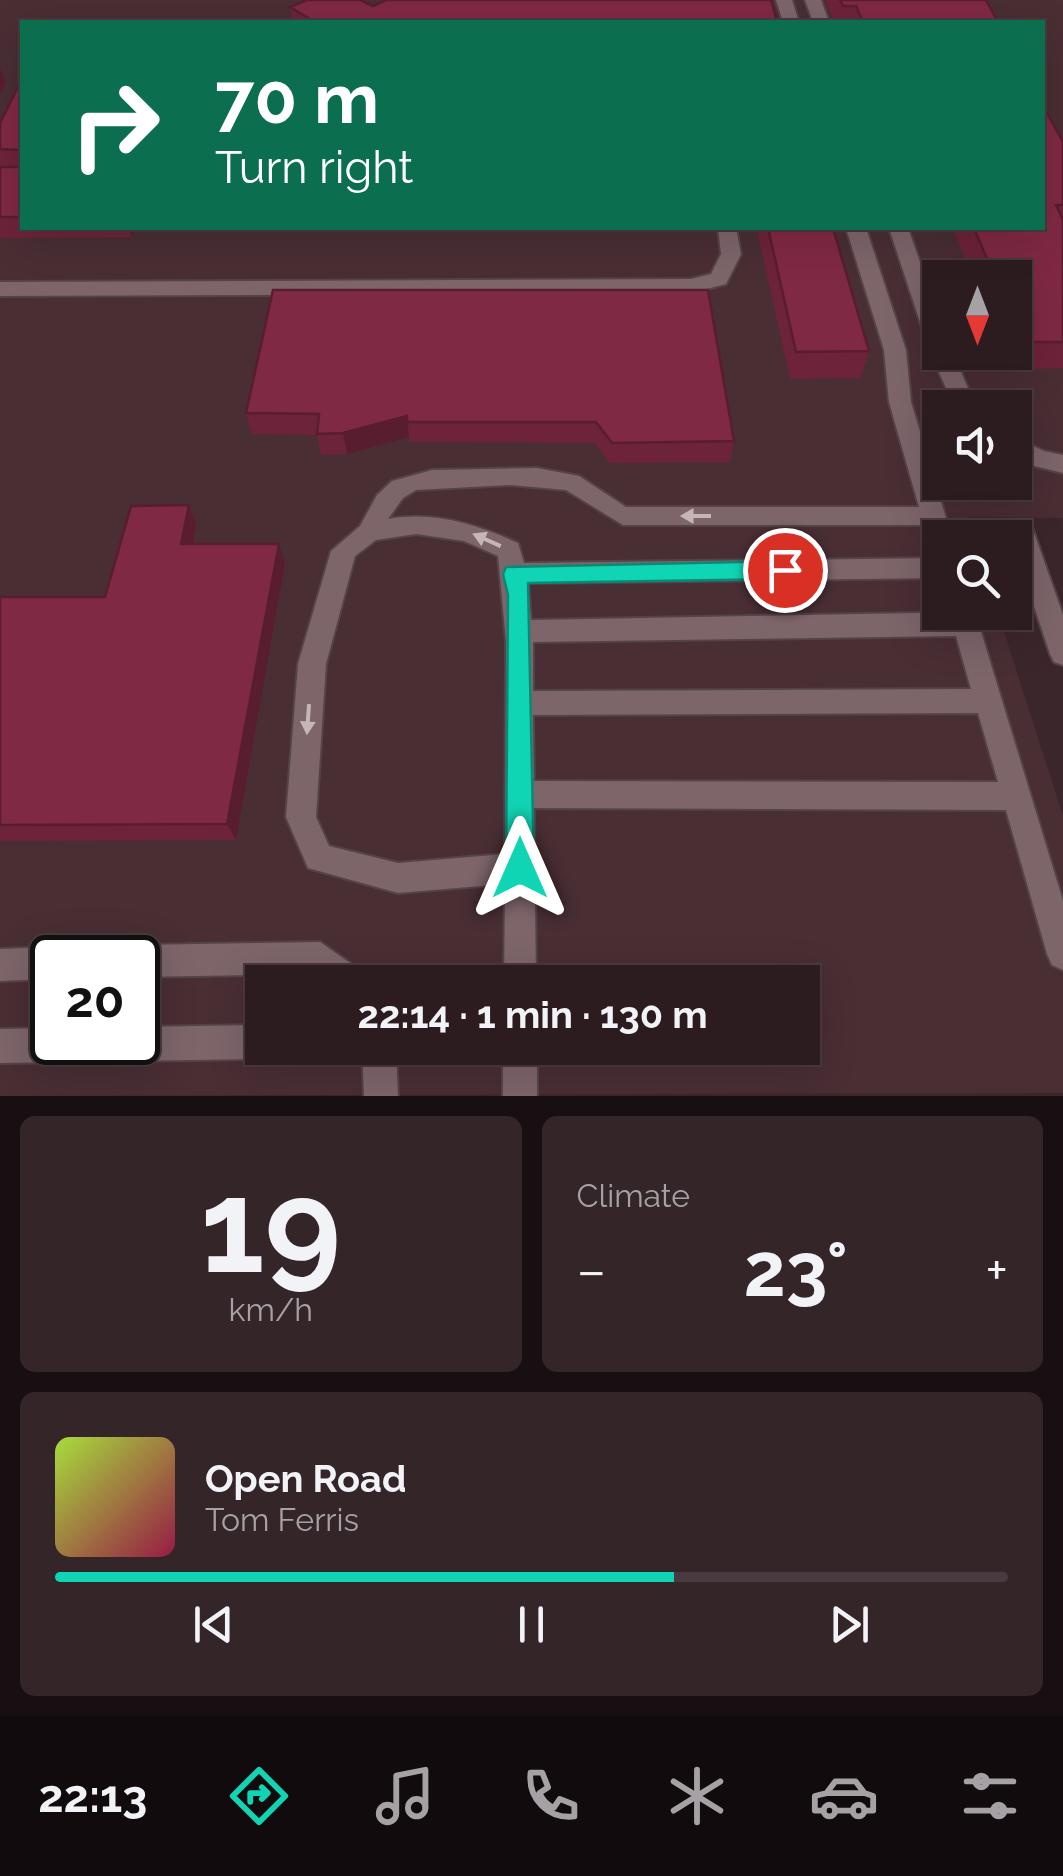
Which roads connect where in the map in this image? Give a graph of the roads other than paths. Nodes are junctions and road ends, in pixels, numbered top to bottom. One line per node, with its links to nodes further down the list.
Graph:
1 (728, 230): 4 (street)
2 (857, 230): 8 (street)
3 (899, 230): 5 (street)
4 (0, 289)
5 (922, 297)
6 (1032, 456): 7 (street)
7 (1063, 464)
8 (935, 520)
9 (922, 526): 10 (street, one-way to 10)
10 (370, 532): 13 (street, one-way to 10); 22 (street, one-way to 22)
11 (1032, 562): 17 (street)
12 (922, 568): 13 (street)
13 (514, 574): 16 (street)
14 (922, 620): 16 (street)
15 (967, 630): 18 (street)
16 (519, 631): 19 (street)
17 (1063, 654)
18 (988, 701): 19 (street); 21 (street)
19 (519, 703): 20 (street)
20 (520, 794): 21 (street); 22 (street)
21 (1016, 796): 23 (street)
22 (520, 868): 28 (street)
23 (1063, 954)
24 (160, 961): 27 (street)
25 (30, 963): 26 (street)
26 (0, 964)
27 (328, 965)
28 (520, 965)
29 (245, 1042): 30 (street)
30 (0, 1046)
31 (380, 1065): 33 (street)
32 (520, 1065): 34 (street)
33 (381, 1096)
34 (520, 1096)

